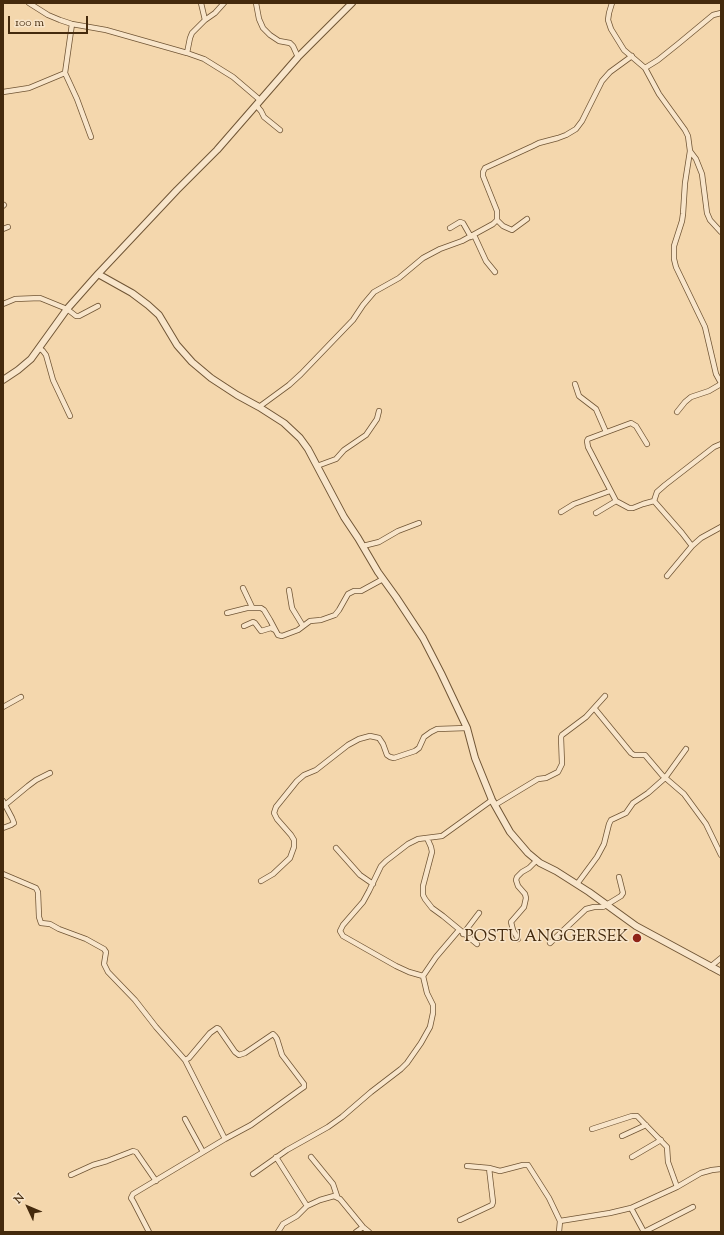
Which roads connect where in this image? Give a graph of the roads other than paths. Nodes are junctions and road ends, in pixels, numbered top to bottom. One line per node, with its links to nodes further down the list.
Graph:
1 (30, 3): 9 (street)
2 (201, 3): 8 (street)
3 (224, 3): 8 (street)
4 (256, 3): 12 (street)
5 (352, 3): 12 (street)
6 (612, 3): 11 (street)
7 (721, 13): 13 (street)
8 (204, 20): 10 (street)
9 (72, 24): 10 (street); 14 (street)
10 (187, 53): 16 (street)
11 (632, 56): 13 (street); 22 (street)
12 (298, 57): 16 (street)
13 (645, 68): 20 (street)
14 (65, 73): 15 (street); 19 (street)
15 (3, 92)
16 (260, 100): 17 (street)
17 (256, 105): 18 (street); 27 (street)
18 (280, 130)
19 (91, 137)
20 (690, 151): 24 (street); 33 (street)
21 (527, 219): 22 (street)
22 (497, 220): 25 (street)
23 (450, 228): 25 (street)
24 (721, 232)
25 (472, 236): 26 (street); 35 (street)
26 (495, 272)
27 (98, 274): 30 (street); 35 (street)
28 (3, 304): 30 (street)
29 (98, 306): 30 (street)
30 (67, 309): 31 (street)
31 (39, 348): 32 (street); 38 (street)
32 (3, 380)
33 (721, 381): 37 (street)
34 (575, 384): 39 (street)
35 (259, 407): 42 (street)
36 (379, 411): 42 (street)
37 (677, 412)
38 (70, 416)
39 (606, 432): 40 (street); 43 (street)
40 (647, 444)
41 (721, 444): 45 (street)
42 (317, 466): 50 (street)
43 (610, 491): 44 (street); 46 (street)
44 (616, 501): 45 (street); 47 (street)
45 (654, 501): 51 (street)
46 (561, 512)
47 (596, 513)
48 (419, 522): 50 (street)
49 (721, 527): 51 (street)
50 (363, 546): 53 (street)
51 (692, 546): 52 (street)
52 (667, 576)
53 (383, 579): 59 (street); 65 (street)
54 (243, 588): 56 (street)
55 (289, 590): 59 (street)
56 (252, 607): 57 (street); 60 (street)
57 (227, 613)
58 (244, 626): 60 (street)
59 (303, 626): 60 (street)
60 (275, 630)
61 (605, 696): 64 (street)
62 (21, 697): 63 (street)
63 (3, 707)
64 (595, 709): 68 (street); 70 (street)
65 (467, 728): 70 (street); 78 (street)
66 (686, 749): 68 (street)
67 (50, 773): 69 (street)
68 (665, 778): 74 (street); 80 (street)
69 (4, 803): 71 (street)
70 (493, 803): 72 (street); 75 (street)
71 (3, 828)
72 (427, 838): 79 (street); 83 (street)
73 (336, 848): 79 (street)
74 (721, 855)
75 (537, 860): 80 (street); 84 (street)
76 (3, 874): 91 (street)
77 (619, 877): 81 (street)
78 (261, 882)
79 (373, 884): 90 (street)
80 (577, 884): 81 (street)
81 (607, 905): 85 (street); 88 (street)
82 (479, 913): 83 (street)
83 (461, 932): 86 (street); 90 (street)
84 (518, 939)
85 (550, 943)
86 (477, 944)
87 (721, 958): 88 (street)
88 (710, 967): 89 (street)
89 (721, 972)
90 (423, 976): 99 (street)
91 (185, 1060): 96 (street); 96 (street)
92 (185, 1119): 98 (street)
93 (646, 1125): 94 (street); 95 (street); 97 (street)
94 (592, 1128)
95 (622, 1136)
96 (225, 1139): 98 (street)
97 (660, 1140): 101 (street); 108 (street)
98 (203, 1152): 107 (street)
99 (276, 1157): 105 (street); 110 (street)
100 (311, 1157): 109 (street)
101 (632, 1157)
102 (467, 1166): 103 (street)
103 (489, 1168): 113 (street); 114 (street)
104 (721, 1169): 108 (street)
105 (253, 1174)
106 (71, 1175): 107 (street)
107 (156, 1181): 116 (street)
108 (677, 1187): 112 (street)
109 (337, 1196): 110 (street); 115 (street)
110 (307, 1206): 117 (street)
111 (693, 1207): 112 (street)
112 (631, 1208): 114 (street)
113 (460, 1220)
114 (560, 1221): 120 (street)
115 (363, 1227): 118 (street); 119 (street)
116 (149, 1232)
117 (278, 1232)
118 (356, 1232)
119 (369, 1232)
120 (560, 1232)

